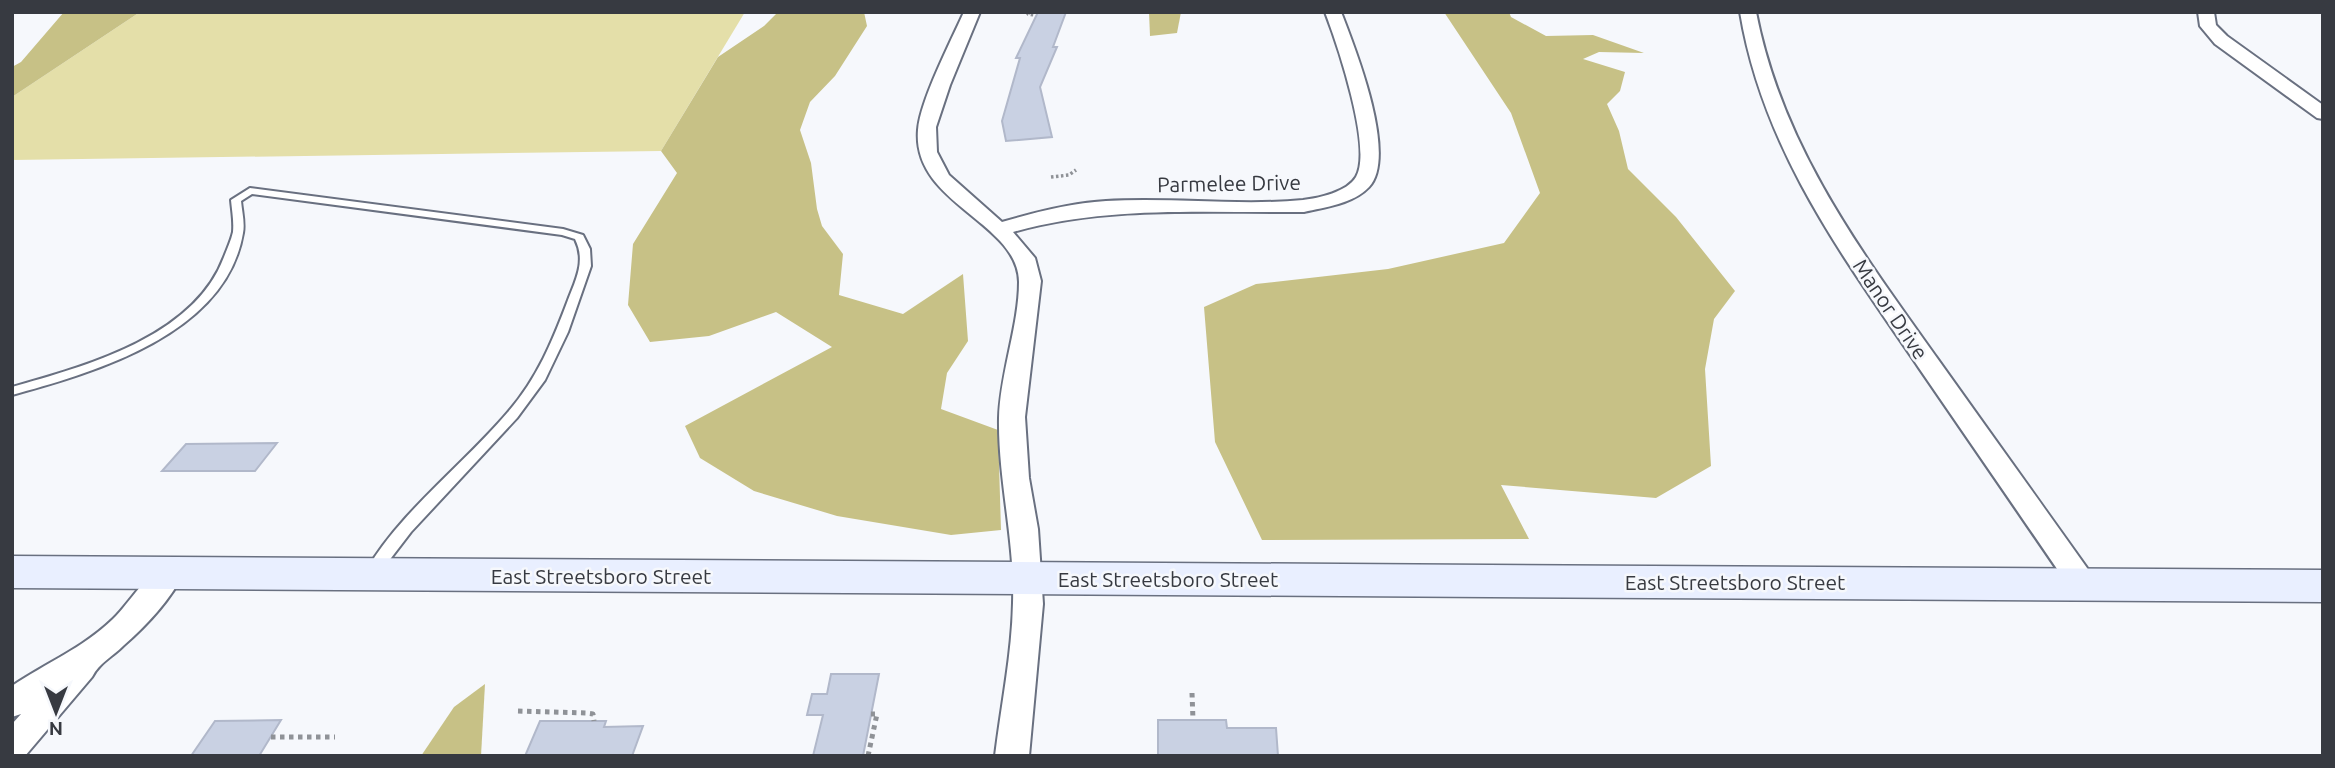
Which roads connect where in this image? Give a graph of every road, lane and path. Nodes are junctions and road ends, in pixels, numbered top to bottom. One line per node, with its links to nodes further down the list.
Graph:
1 (972, 12): 8 (street)
2 (1333, 12): 8 (street, Parmelee Drive)
3 (1748, 12): 14 (street, Manor Drive)
4 (2206, 12): 5 (street)
5 (2323, 114)
6 (1076, 170): 7 (path)
7 (1051, 177)
8 (999, 229): 13 (street)
9 (12, 391): 12 (lane)
10 (12, 572): 11 (main road, East Streetsboro Street)
11 (170, 573): 12 (main road, East Streetsboro Street); 16 (street)
12 (371, 574): 13 (main road, East Streetsboro Street)
13 (1025, 578): 14 (main road, East Streetsboro Street); 27 (street)
14 (2082, 583): 15 (main road, East Streetsboro Street)
15 (2323, 586)
16 (89, 656): 18 (street); 25 (street)
17 (1192, 693): 21 (path)
18 (12, 704)
19 (518, 711): 22 (path)
20 (871, 714): 26 (path)
21 (1194, 720)
22 (594, 721)
23 (271, 737): 24 (path)
24 (335, 737)
25 (12, 747)
26 (868, 756)
27 (1012, 756)

